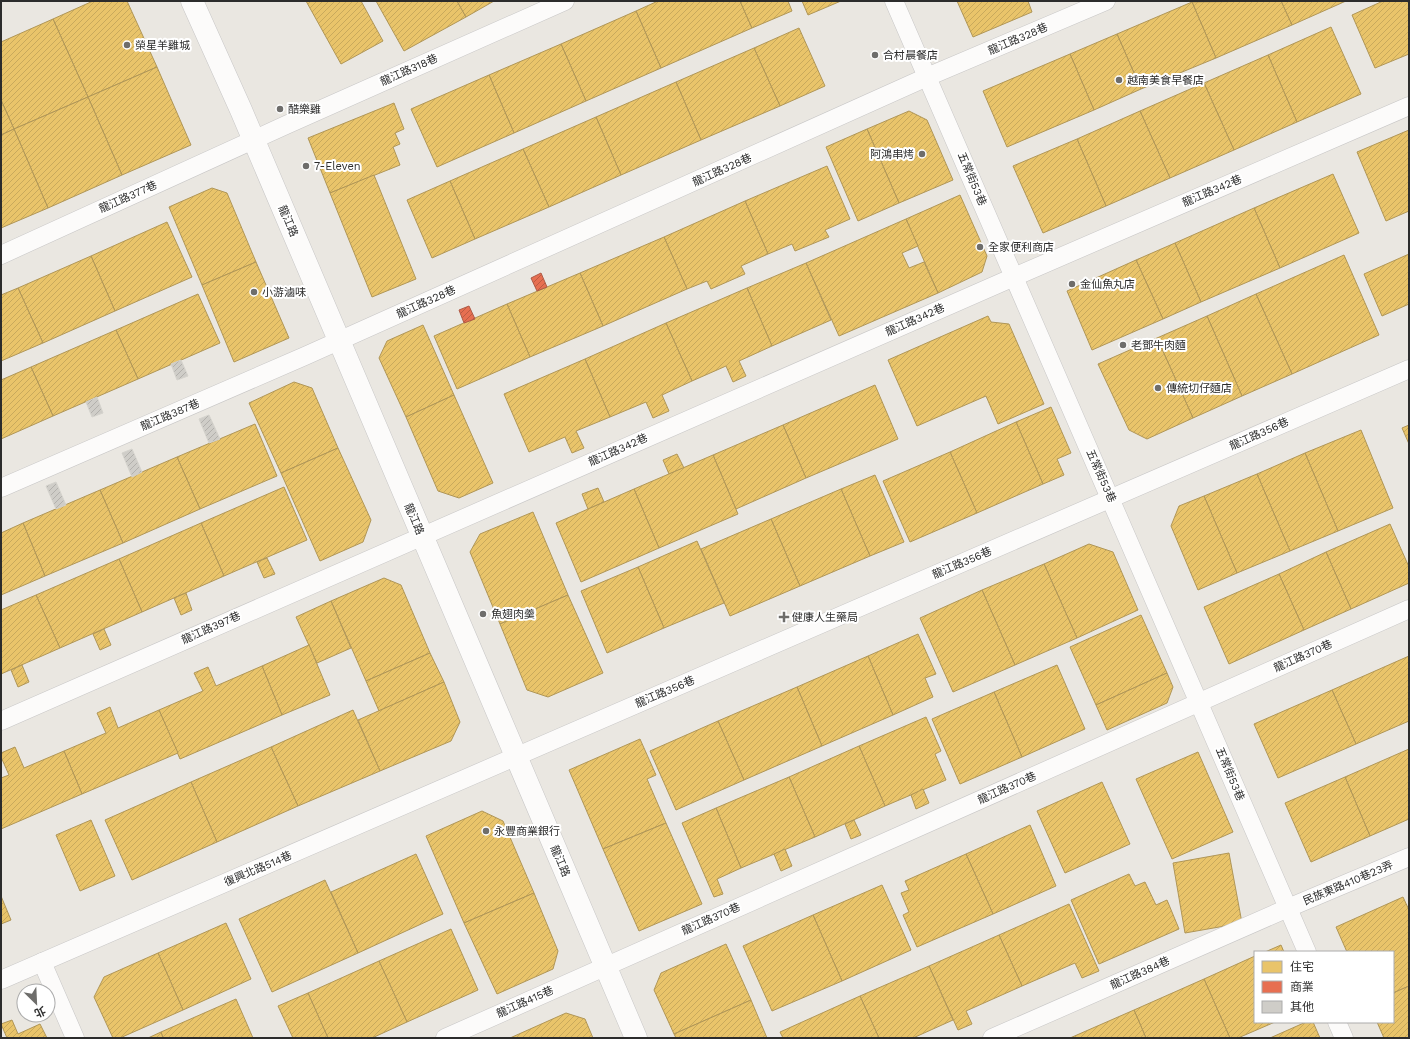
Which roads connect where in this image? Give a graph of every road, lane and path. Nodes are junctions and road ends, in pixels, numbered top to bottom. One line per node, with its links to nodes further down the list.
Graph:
1 (192, 1): 7 (street, 龍江路)
2 (565, 1): 7 (lane, 龍江路318巷)
3 (894, 1): 5 (lane, 五常街53巷)
4 (1106, 1): 5 (lane, 龍江路328巷)
5 (927, 77): 9 (lane, 五常街53巷); 10 (lane, 龍江路328巷)
6 (1409, 106): 9 (lane, 龍江路342巷)
7 (254, 140): 8 (lane, 龍江路377巷); 10 (street, 龍江路)
8 (1, 254)
9 (1014, 277): 13 (lane, 五常街53巷); 14 (lane, 龍江路342巷)
10 (339, 341): 12 (lane, 龍江路387巷); 14 (street, 龍江路)
11 (1409, 369): 13 (lane, 龍江路356巷)
12 (1, 488)
13 (1111, 499): 16 (lane, 五常街53巷); 18 (lane, 龍江路356巷)
14 (422, 536): 17 (lane, 龍江路397巷); 18 (street, 龍江路)
15 (1409, 609): 16 (lane, 龍江路370巷)
16 (1199, 703): 20 (lane, 五常街53巷); 23 (lane, 龍江路370巷)
17 (1, 721)
18 (515, 758): 22 (lane, 復興北路514巷); 23 (street, 龍江路)
19 (1409, 857): 20 (lane, 民族東路410巷23弄)
20 (1288, 908): 21 (lane, 五常街53巷); 29 (lane, 龍江路384巷)
21 (1307, 951)
22 (42, 962): 24 (lane, 復興北路514巷); 26 (lane)
23 (605, 966): 27 (lane, 龍江路415巷); 28 (street, 龍江路)
24 (1, 980)
25 (1337, 1023): 30 (lane)
26 (75, 1038)
27 (445, 1038)
28 (636, 1038)
29 (992, 1038)
30 (1344, 1038)

